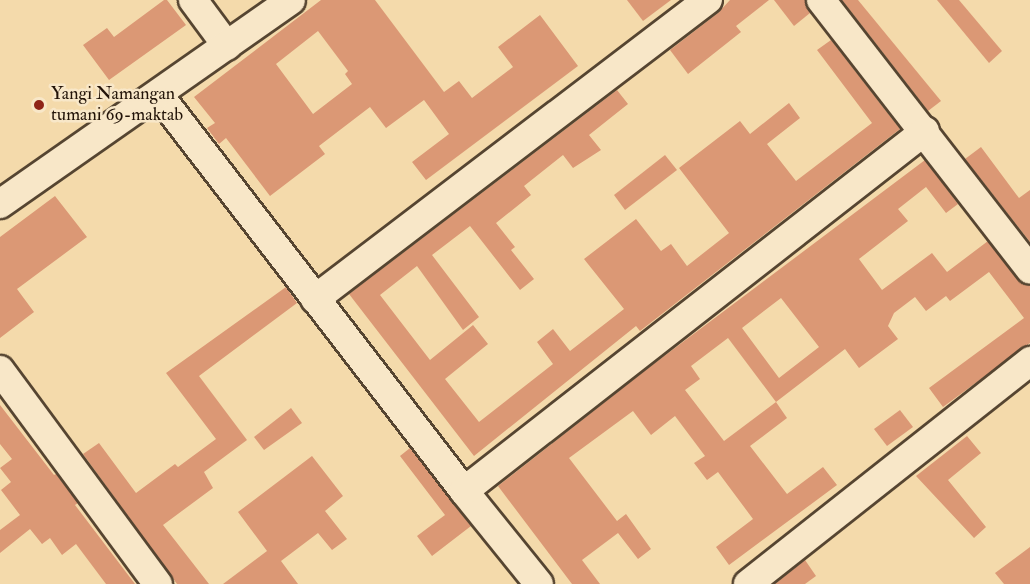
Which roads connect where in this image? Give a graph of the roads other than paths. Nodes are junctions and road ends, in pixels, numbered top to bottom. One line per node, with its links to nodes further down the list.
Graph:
1 (193, 0): 5 (street)
2 (291, 0): 5 (street)
3 (708, 0): 10 (street)
4 (821, 0): 7 (street)
5 (227, 46): 6 (street)
6 (158, 94): 8 (street); 10 (street)
7 (925, 131): 9 (street); 13 (street)
8 (0, 204)
9 (1030, 269)
10 (315, 298): 13 (street)
11 (1030, 361): 16 (street)
12 (0, 370): 14 (street)
13 (464, 491): 15 (street)
14 (158, 584)
15 (539, 584)
16 (748, 584)

